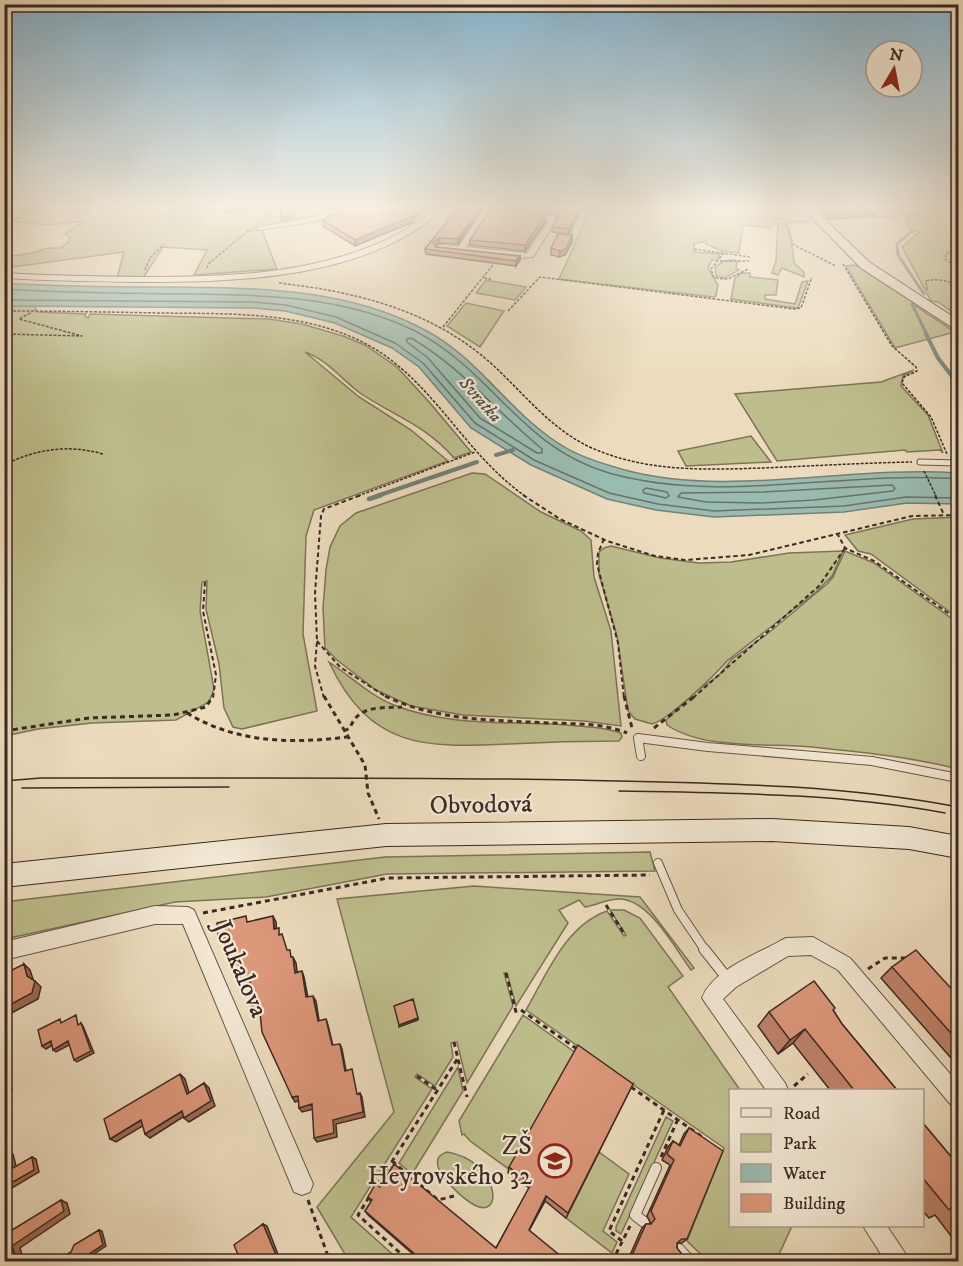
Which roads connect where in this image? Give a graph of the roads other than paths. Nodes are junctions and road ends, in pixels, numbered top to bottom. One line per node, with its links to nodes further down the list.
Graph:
1 (310, 265): 3 (street)
2 (866, 265): 4 (main road)
3 (4, 275)
4 (958, 325)
5 (920, 463): 6 (lane)
6 (958, 463)
7 (641, 756): 8 (lane)
8 (958, 778)
9 (958, 847): 11 (main road, Obvodová)
10 (658, 863): 13 (lane)
11 (4, 876)
12 (4, 951): 17 (street, Joukalova)
13 (729, 980): 14 (street); 15 (street)
14 (777, 1089)
15 (958, 1098)
16 (656, 1168): 18 (lane)
17 (302, 1184)
18 (644, 1222)
19 (875, 1227): 22 (street)
20 (679, 1249): 21 (lane)
21 (691, 1262)
22 (900, 1262)

